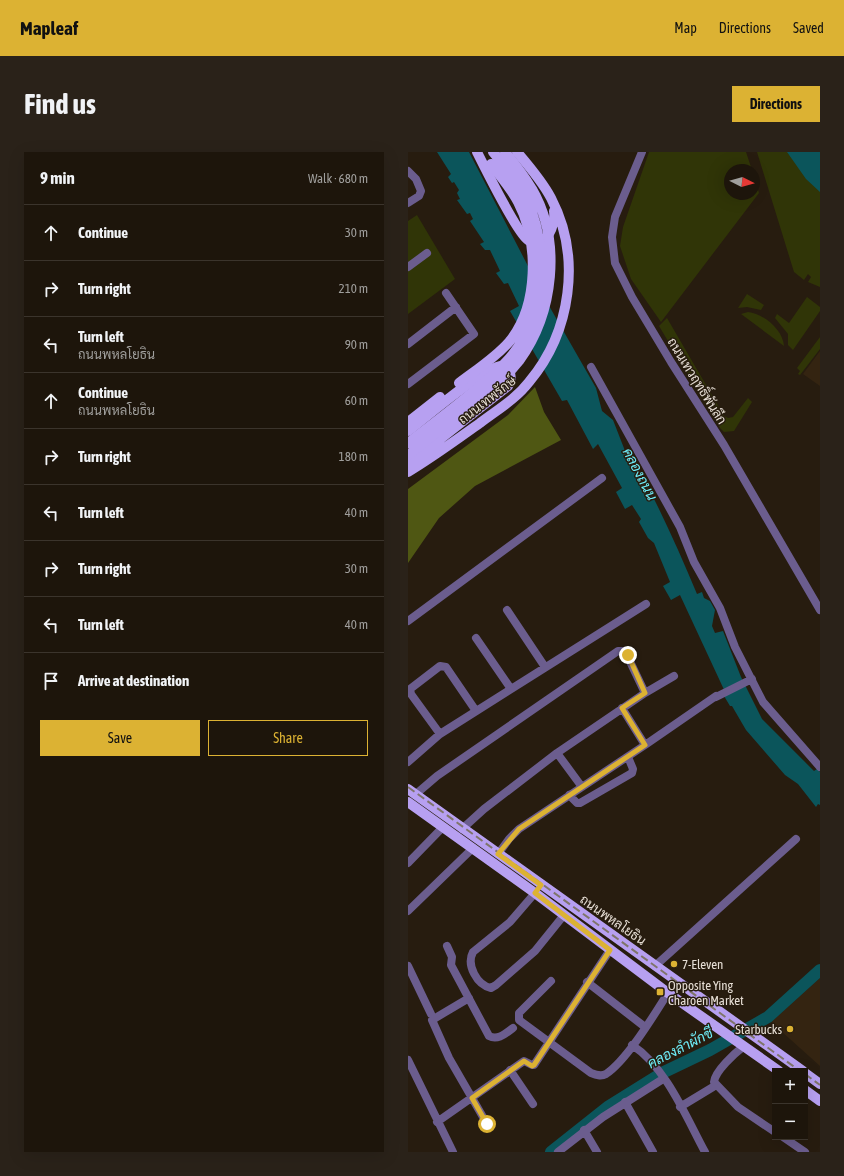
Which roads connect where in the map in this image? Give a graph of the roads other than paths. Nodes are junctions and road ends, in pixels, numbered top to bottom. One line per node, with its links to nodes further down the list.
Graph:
1 (477, 152): 8 (main road)
2 (481, 152): 19 (main road, bridge)
3 (493, 152): 21 (main road, ถนนเทพรักษ์, bridge)
4 (505, 152): 22 (main road, ถนนเทพรักษ์, bridge)
5 (517, 152): 8 (main road, ถนนเทพรักษ์)
6 (642, 152): 28 (street, ถนนเทวฤทธิ์พันลึก)
7 (408, 171): 9 (street)
8 (551, 197): 24 (main road, ถนนเทพรักษ์)
9 (408, 203)
10 (426, 253): 11 (street)
11 (408, 267)
12 (446, 293): 13 (street)
13 (456, 307): 14 (street); 17 (street)
14 (408, 344)
15 (591, 367): 33 (street)
16 (493, 368): 18 (main road); 19 (main road); 20 (main road)
17 (408, 384)
18 (488, 402): 23 (main road); 24 (main road)
19 (410, 426)
20 (408, 435)
21 (408, 443)
22 (408, 455)
23 (408, 464)
24 (408, 472)
25 (602, 478): 29 (street)
26 (646, 604): 31 (street)
27 (507, 610): 31 (street)
28 (820, 610)
29 (408, 621)
30 (476, 638): 34 (street)
31 (545, 667): 34 (street)
32 (674, 676): 35 (street)
33 (752, 679): 39 (street); 43 (street)
34 (511, 689): 37 (street)
35 (645, 693): 36 (street); 45 (street)
36 (622, 708): 39 (street); 40 (street)
37 (476, 711): 38 (street); 38 (street)
38 (440, 734): 42 (street)
39 (645, 745): 41 (street)
40 (557, 753): 44 (street); 49 (street)
41 (628, 757): 44 (street); 46 (street)
42 (408, 762)
43 (820, 767)
44 (582, 787): 46 (street)
45 (412, 792): 49 (main road, ถนนพหลโยธิน)
46 (569, 795): 52 (street)
47 (408, 802): 48 (main road, ถนนพหลโยธิน)
48 (443, 827): 51 (main road, ถนนพหลโยธิน); 53 (street)
49 (462, 829): 52 (main road, ถนนพหลโยธิน)
50 (796, 839): 61 (street)
51 (473, 848): 54 (main road, ถนนพหลโยธิน); 55 (street)
52 (498, 854): 54 (main road, ถนนพหลโยธิน)
53 (408, 864)
54 (539, 890): 56 (main road, ถนนพหลโยธิน); 56 (street); 57 (main road, ถนนพหลโยธิน)
55 (408, 911)
56 (564, 915): 59 (main road, ถนนพหลโยธิน)
57 (618, 940): 59 (main road); 61 (main road, ถนนพหลโยธิน)
58 (447, 946): 65 (street)
59 (610, 950): 63 (street); 64 (main road, ถนนพหลโยธิน)
60 (408, 966): 66 (street)
61 (655, 966): 74 (main road, ถนนพหลโยธิน)
62 (551, 981): 69 (street)
63 (587, 982): 67 (street); 69 (street)
64 (668, 993): 67 (street); 70 (main road, ถนนพหลโยธิน)
65 (469, 998): 68 (street); 81 (street)
66 (431, 1014)
67 (645, 1027): 71 (street)
68 (513, 1028)
69 (550, 1041): 71 (street); 75 (street)
70 (741, 1044): 73 (main road, ถนนพหลโยธิน); 89 (street)
71 (632, 1045): 77 (street)
72 (408, 1060): 86 (street)
73 (775, 1068)
74 (799, 1068)
75 (510, 1070): 81 (street); 84 (street)
76 (808, 1075): 78 (main road, ถนนพหลโยธิน)
77 (661, 1076): 83 (street); 85 (street)
78 (820, 1084)
79 (713, 1087): 85 (street)
80 (808, 1092): 82 (main road)
81 (472, 1098): 86 (street); 87 (street)
82 (820, 1101)
83 (625, 1102): 88 (street); 94 (street)
84 (533, 1104)
85 (680, 1108): 95 (street)
86 (437, 1122): 91 (street)
87 (487, 1124)
88 (584, 1130): 92 (street); 93 (street)
89 (772, 1130)
90 (787, 1140): 96 (street)
91 (453, 1152)
92 (558, 1152)
93 (597, 1152)
94 (654, 1152)
95 (705, 1152)
96 (805, 1152)

